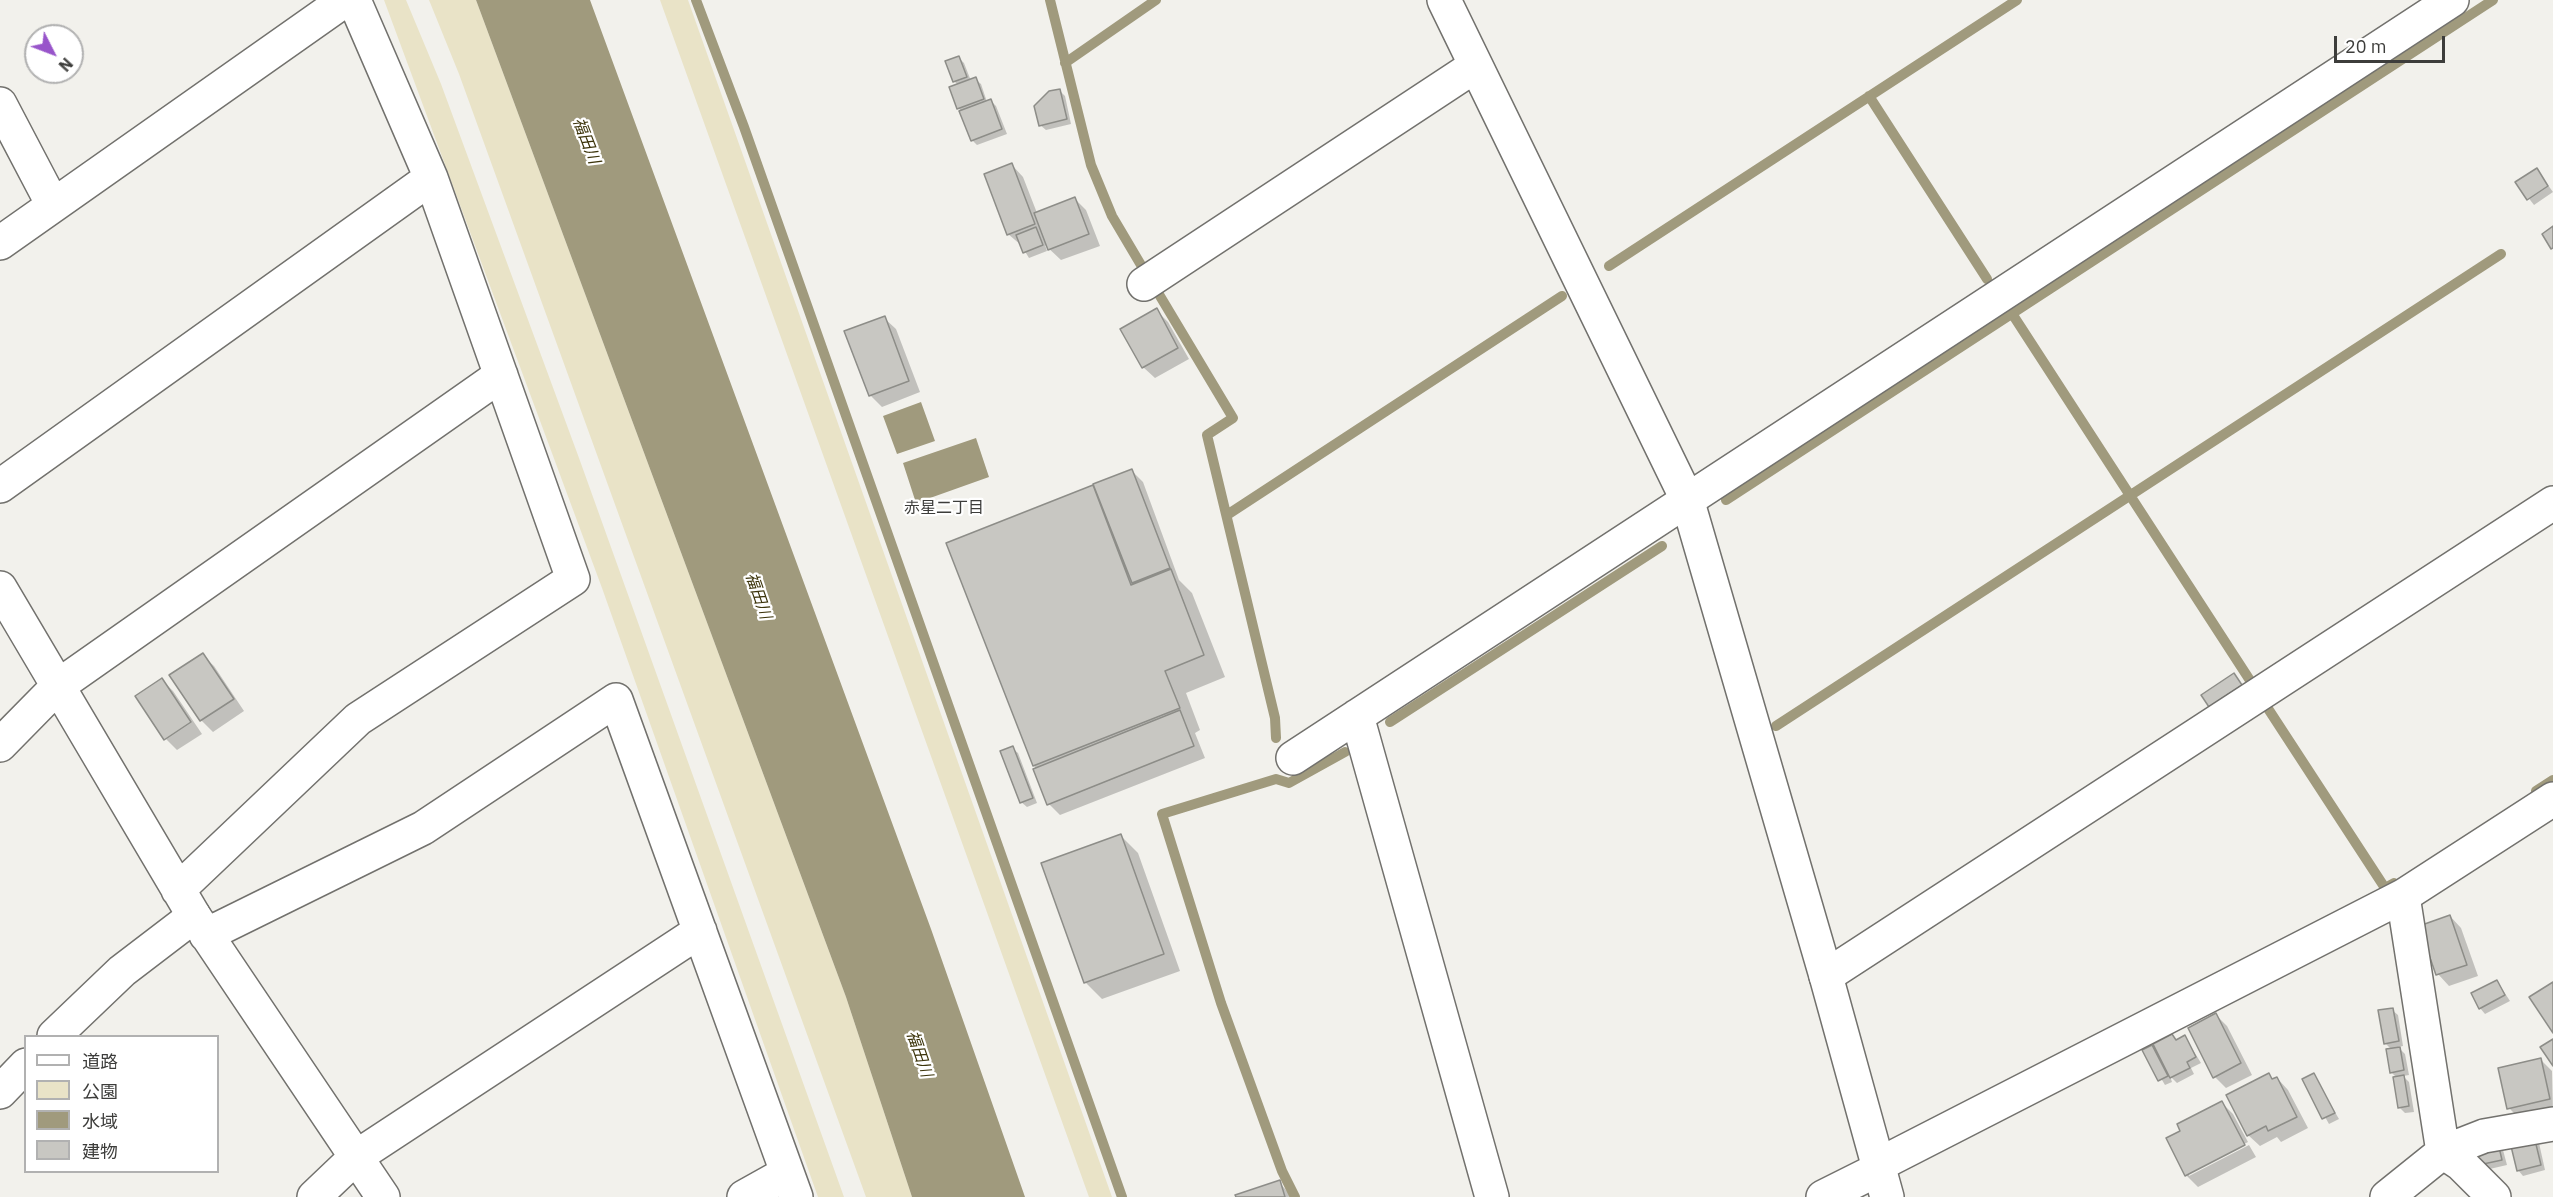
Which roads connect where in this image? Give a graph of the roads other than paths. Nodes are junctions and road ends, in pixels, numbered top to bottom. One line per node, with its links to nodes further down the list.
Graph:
1 (345, 0): 8 (street)
2 (354, 0): 7 (street)
3 (1444, 0): 5 (street)
4 (2452, 0): 13 (street)
5 (1475, 66): 10 (street); 13 (street)
6 (0, 104): 8 (street)
7 (431, 178): 11 (street); 12 (street)
8 (53, 205): 9 (street)
9 (0, 243)
10 (1144, 284)
11 (501, 375): 16 (street); 22 (street)
12 (0, 486)
13 (1687, 499): 17 (street); 24 (street)
14 (2553, 503): 24 (street)
15 (0, 588): 16 (street)
16 (58, 686): 18 (street); 22 (street)
17 (1357, 716): 19 (street); 36 (street)
18 (0, 745)
19 (1293, 758)
20 (2553, 799): 21 (street)
21 (2403, 896): 29 (street); 31 (street)
22 (193, 913): 23 (street); 25 (street); 30 (street)
23 (700, 931): 30 (street); 32 (street)
24 (1826, 976): 31 (street)
25 (55, 1035)
26 (24, 1067): 27 (street)
27 (0, 1092)
28 (2553, 1124): 29 (street)
29 (2443, 1152): 38 (street); 39 (street)
30 (356, 1157): 33 (street); 34 (street)
31 (1881, 1177): 37 (street)
32 (791, 1185): 35 (street)
33 (315, 1197)
34 (383, 1197)
35 (744, 1197)
36 (1492, 1197)
37 (1823, 1197)
38 (2388, 1197)
39 (2494, 1197)

